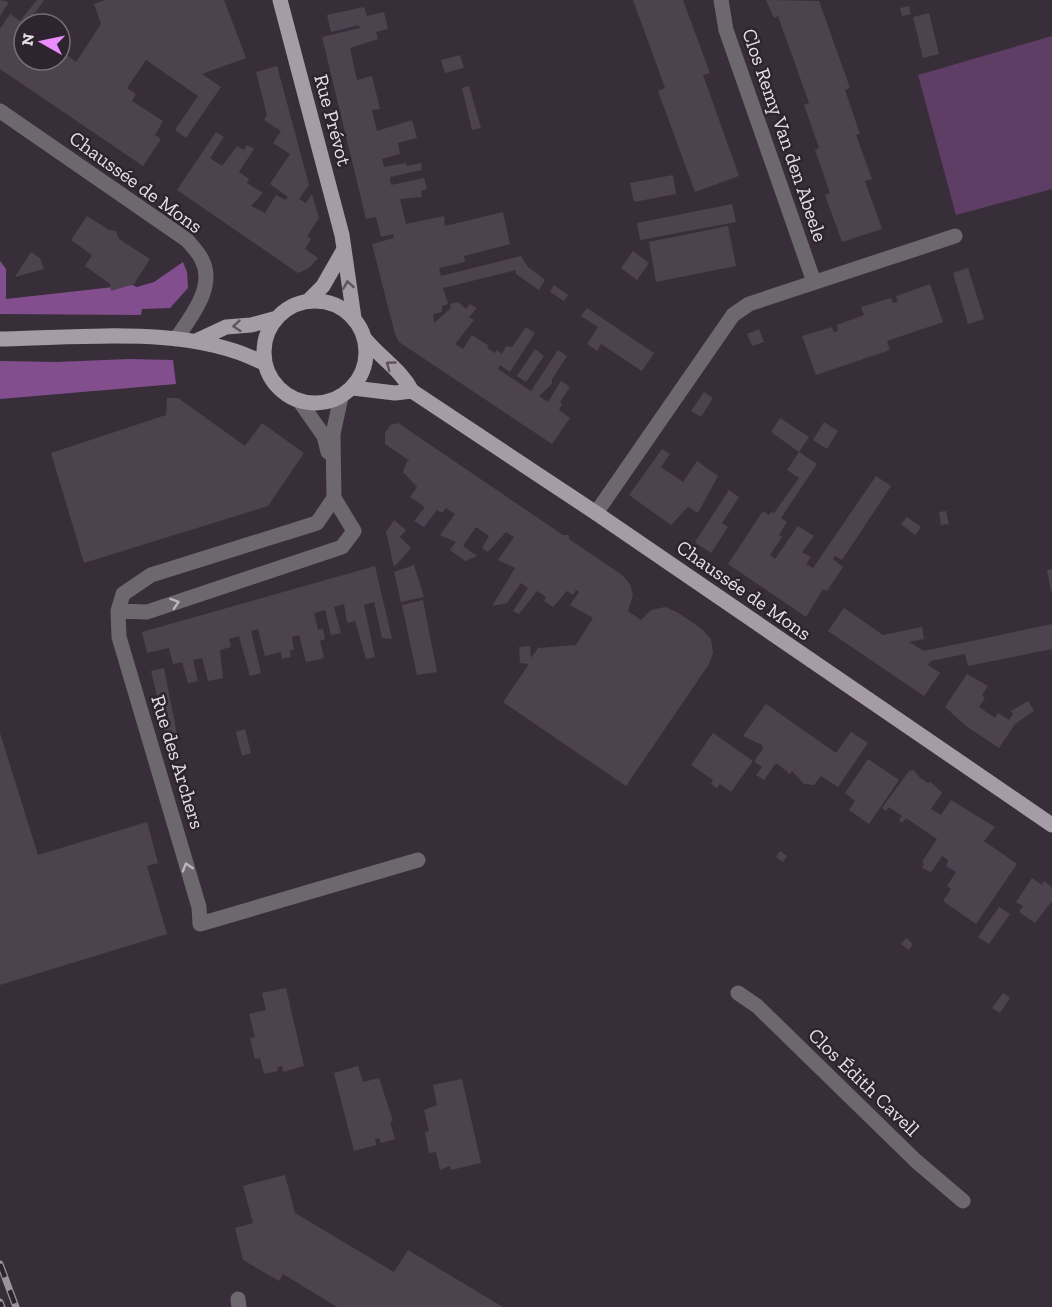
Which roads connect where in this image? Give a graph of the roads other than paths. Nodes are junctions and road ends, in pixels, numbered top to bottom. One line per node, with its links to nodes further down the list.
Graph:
1 (280, 0): 5 (main road, Rue Prévot)
2 (721, 0): 6 (street, Clos Remy Van den Abeele)
3 (0, 111): 11 (street, Chaussée de Mons)
4 (955, 236): 6 (street)
5 (343, 250): 7 (main road); 9 (main road, Rue Prévot, one-way to 5)
6 (814, 282): 20 (street)
7 (308, 301): 8 (main road); 9 (main road)
8 (277, 318): 12 (main road, one-way to 12); 14 (main road)
9 (354, 318): 13 (main road)
10 (0, 339): 11 (main road)
11 (176, 339): 12 (main road)
12 (198, 340): 14 (main road)
13 (366, 340): 15 (main road, Chaussée de Mons, one-way to 13); 16 (main road)
14 (265, 364): 17 (main road)
15 (412, 391): 16 (main road); 20 (main road, Chaussée de Mons)
16 (347, 392): 17 (main road); 18 (street)
17 (300, 402): 18 (street)
18 (332, 463): 19 (street)
19 (334, 498): 21 (street); 21 (street, one-way to 19)
20 (596, 513): 22 (main road, Chaussée de Mons)
21 (118, 611): 23 (street, Rue des Archers, one-way to 21)
22 (1052, 825)
23 (418, 860)
24 (738, 993): 25 (street, Clos Édith Cavell)
25 (963, 1201)

